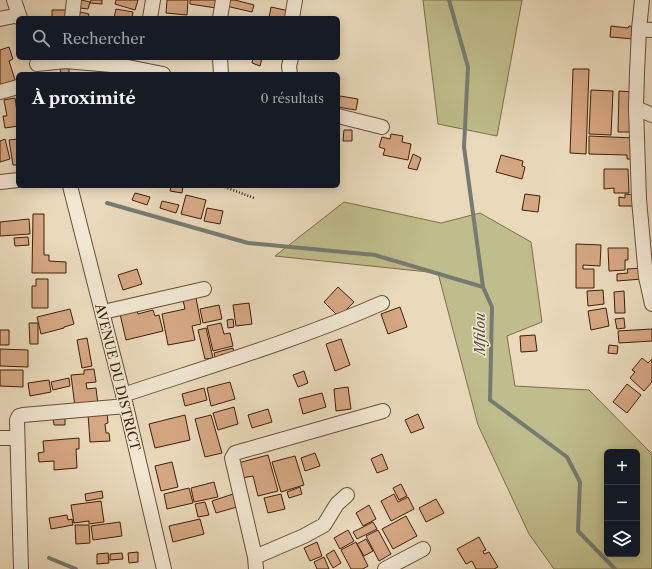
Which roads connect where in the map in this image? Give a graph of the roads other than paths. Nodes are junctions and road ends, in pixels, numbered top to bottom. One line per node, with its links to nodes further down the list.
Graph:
1 (14, 0): 7 (street)
2 (74, 0): 8 (street)
3 (153, 0): 9 (street)
4 (223, 0): 10 (street)
5 (295, 0): 11 (street)
6 (642, 0): 14 (street)
7 (20, 16)
8 (72, 16)
9 (150, 16)
10 (220, 16)
11 (292, 16)
12 (16, 17): 13 (street)
13 (0, 20)
14 (646, 30): 26 (street)
15 (60, 60): 20 (street)
16 (73, 60): 19 (street)
17 (220, 60): 22 (street)
18 (290, 60): 23 (street)
19 (144, 64): 21 (street)
20 (37, 65)
21 (159, 72)
22 (221, 72)
23 (290, 72)
24 (16, 88): 25 (street)
25 (0, 92)
26 (636, 108): 27 (street); 33 (street)
27 (652, 115)
28 (340, 116): 29 (street)
29 (382, 127)
30 (16, 180): 31 (street)
31 (0, 182)
32 (71, 188): 37 (street, AVENUE DU DISTRICT)
33 (646, 200): 36 (street)
34 (204, 289): 37 (street)
35 (382, 303): 38 (street)
36 (652, 304)
37 (103, 312): 38 (street, AVENUE DU DISTRICT)
38 (125, 400): 41 (street); 46 (street, AVENUE DU DISTRICT)
39 (383, 411): 44 (street)
40 (0, 438): 41 (street)
41 (18, 438): 45 (street)
42 (347, 495): 44 (street)
43 (423, 549): 47 (street)
44 (256, 563)
45 (21, 569)
46 (164, 569)
47 (385, 569)

